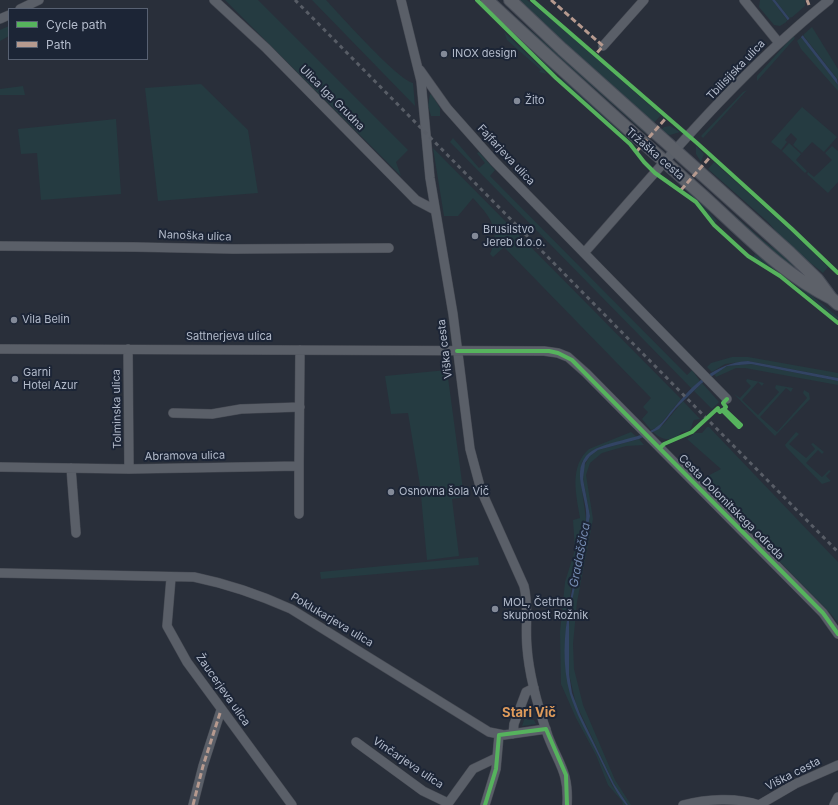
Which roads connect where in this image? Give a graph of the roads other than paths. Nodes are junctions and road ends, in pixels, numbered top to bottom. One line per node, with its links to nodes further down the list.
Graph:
1 (39, 0): 9 (street)
2 (214, 0): 15 (street, Ulica Iga Grudna)
3 (401, 0): 12 (street, Viška cesta)
4 (487, 0): 14 (main road, Tržaška cesta)
5 (510, 0): 13 (main road, Tržaška cesta)
6 (644, 0): 11 (street)
7 (744, 0): 10 (street)
8 (829, 0): 10 (street, Tbilisijska ulica)
9 (22, 8)
10 (779, 43): 13 (street, Tbilisijska ulica)
11 (603, 46)
12 (418, 67): 15 (street, Viška cesta); 18 (street, Fajfarjeva ulica)
13 (675, 151): 14 (street, Tbilisijska ulica); 19 (main road, Tržaška cesta)
14 (665, 162): 18 (street); 19 (main road, Tržaška cesta)
15 (436, 210): 23 (street, Viška cesta)
16 (0, 246): 17 (street, Nanoška ulica)
17 (389, 248)
18 (584, 253): 24 (street, Fajfarjeva ulica)
19 (834, 301)
20 (0, 349): 21 (street, Sattnerjeva ulica)
21 (128, 349): 22 (street, Sattnerjeva ulica); 30 (street, Tolminska ulica)
22 (300, 350): 23 (street, Sattnerjeva ulica); 25 (street)
23 (457, 351): 35 (street, Cesta Dolomitskega odreda); 36 (street, Viška cesta)
24 (727, 399)
25 (300, 407): 26 (street); 27 (street)
26 (174, 413)
27 (299, 466): 30 (street, Abramova ulica); 31 (street)
28 (0, 467): 29 (street, Abramova ulica)
29 (71, 468): 30 (street, Abramova ulica); 32 (street)
30 (129, 468)
31 (299, 514)
32 (76, 533)
33 (0, 573): 34 (street, Poklukarjeva ulica)
34 (171, 578): 37 (street, Žaucerjeva ulica); 40 (street, Poklukarjeva ulica)
35 (838, 634)
36 (534, 688): 38 (street, Viška cesta); 39 (street)
37 (221, 710): 46 (street); 47 (street, Žaucerjeva ulica)
38 (546, 729): 39 (street); 49 (street, Viška cesta)
39 (513, 734): 40 (street, Poklukarjeva ulica)
40 (499, 735): 42 (street)
41 (356, 742): 45 (street, Vinčarjeva ulica)
42 (496, 758): 45 (street); 48 (street)
43 (838, 765): 51 (street, Viška cesta)
44 (838, 796): 52 (street)
45 (447, 804)
46 (193, 805)
47 (292, 805)
48 (485, 805)
49 (567, 805)
50 (683, 805): 51 (street, Viška cesta)
51 (759, 805)
52 (834, 805)

